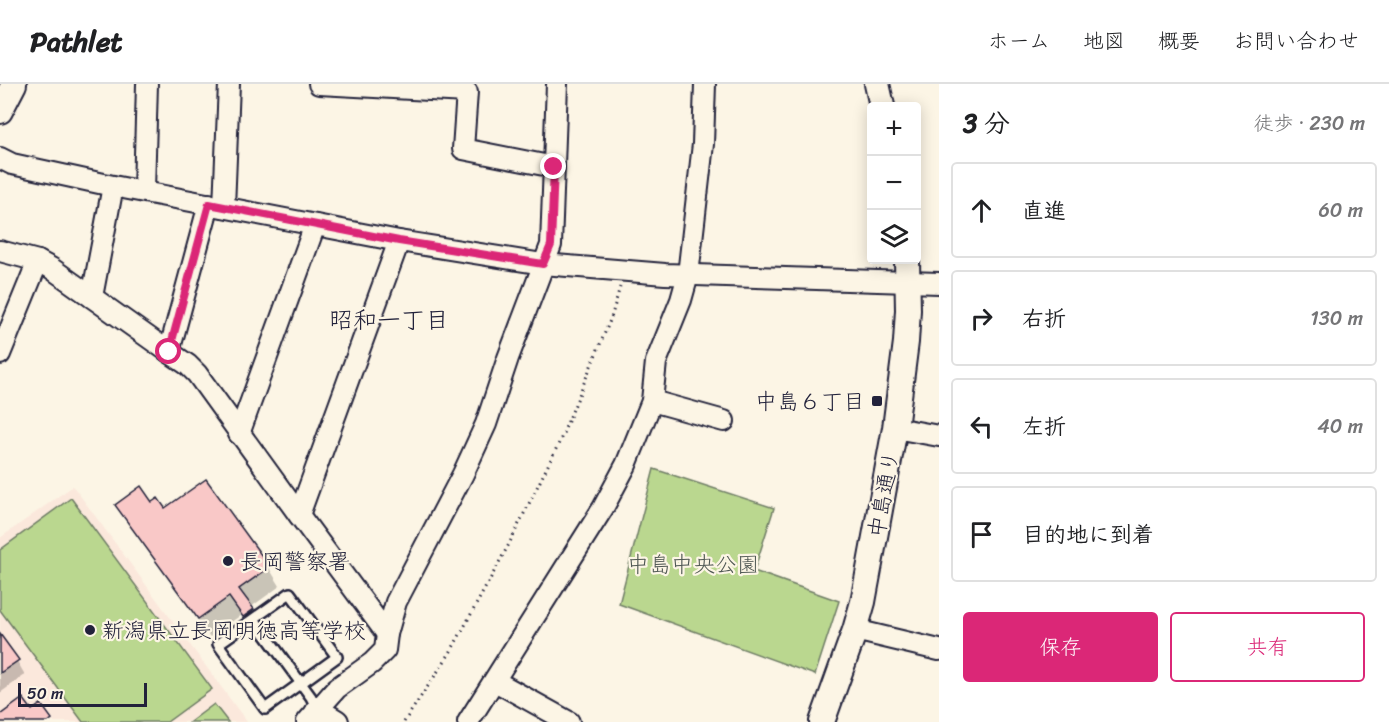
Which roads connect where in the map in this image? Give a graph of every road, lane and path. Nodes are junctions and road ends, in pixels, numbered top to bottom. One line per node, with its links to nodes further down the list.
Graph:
1 (14, 84): 9 (street)
2 (147, 84): 13 (street)
3 (229, 84): 14 (street)
4 (319, 84): 11 (street)
5 (558, 84): 11 (street)
6 (705, 84): 22 (street)
7 (878, 84): 8 (street)
8 (881, 102)
9 (0, 111)
10 (0, 158): 12 (street)
11 (554, 167): 19 (street)
12 (113, 186): 13 (street); 24 (street)
13 (144, 190): 14 (street)
14 (217, 206): 15 (street); 25 (street)
15 (315, 225): 16 (street); 30 (street)
16 (399, 241): 19 (street); 32 (street)
17 (0, 251): 18 (street)
18 (38, 261): 24 (street); 26 (street)
19 (543, 264): 20 (street); 35 (street)
20 (624, 270): 22 (street); 40 (path)
21 (907, 271): 22 (street); 23 (street); 29 (street, 中島通り)
22 (688, 275): 27 (street)
23 (939, 283)
24 (92, 297): 25 (street)
25 (169, 352): 30 (street)
26 (0, 354)
27 (652, 401): 28 (street); 37 (street)
28 (724, 421)
29 (895, 428): 31 (street); 34 (street, 中島通り)
30 (240, 434): 32 (street)
31 (939, 436)
32 (299, 515): 35 (street)
33 (254, 619): 38 (lane); 38 (lane); 38 (lane)
34 (855, 630): 36 (street); 43 (street, 中島通り)
35 (387, 634): 39 (street)
36 (939, 650)
37 (495, 681): 41 (street); 42 (street)
38 (301, 683): 39 (lane)
39 (321, 719)
40 (404, 722)
41 (468, 722)
42 (569, 722)
43 (822, 722)

